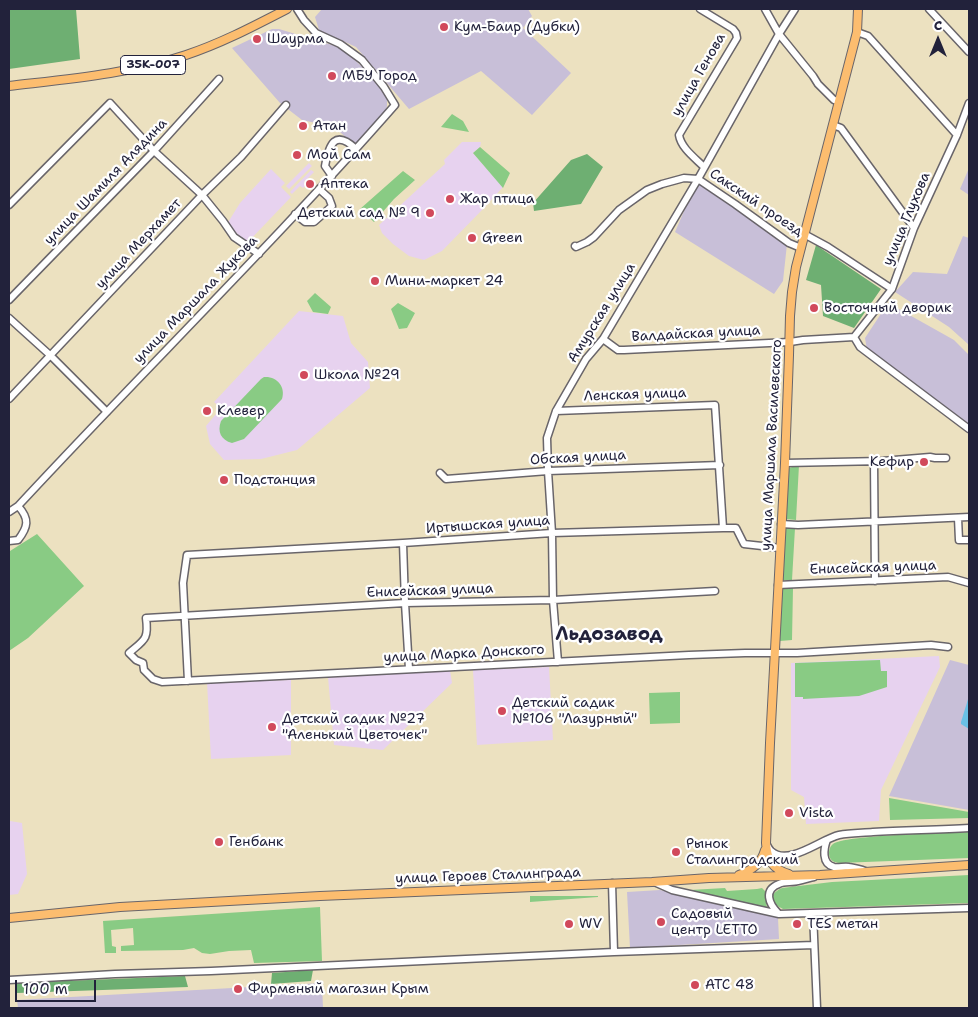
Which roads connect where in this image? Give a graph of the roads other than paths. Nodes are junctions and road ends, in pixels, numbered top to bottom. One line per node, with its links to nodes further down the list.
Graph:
1 (287, 9): 13 (main road, 35К-007)
2 (297, 9): 20 (street, улица Маршала Жукова)
3 (700, 9): 8 (street, улица Генова)
4 (765, 9): 10 (street)
5 (795, 9): 10 (street, Амурская улица)
6 (858, 9): 9 (main road, улица Маршала Василевского)
7 (929, 9): 11 (street)
8 (711, 11): 18 (street, улица Генова)
9 (857, 32): 14 (main road, улица Маршала Василевского); 19 (street)
10 (779, 34): 14 (street); 22 (street, Амурская улица)
11 (969, 52)
12 (218, 79): 21 (street, улица Шамиля Алядина)
13 (9, 86)
14 (839, 102): 17 (main road, улица Маршала Василевского)
15 (969, 103): 19 (street, улица Глухова)
16 (286, 105): 26 (street, улица Мерхамет)
17 (833, 125): 29 (street); 30 (main road, улица Маршала Василевского)
18 (680, 132): 22 (street, Сакский проезд)
19 (957, 136): 29 (street, улица Глухова)
20 (356, 150): 23 (street, улица Маршала Жукова); 23 (street)
21 (154, 151): 26 (street); 27 (street); 35 (street, улица Шамиля Алядина)
22 (704, 167): 24 (street, Амурская улица)
23 (332, 176): 25 (street, улица Маршала Жукова)
24 (698, 180): 31 (street); 32 (street, Сакский проезд); 38 (street, Амурская улица)
25 (319, 189): 28 (street, улица Маршала Жукова); 28 (street)
26 (202, 195): 33 (street); 40 (street, улица Мерхамет)
27 (9, 205)
28 (296, 214): 33 (street, улица Маршала Жукова)
29 (914, 228): 34 (street, улица Глухова)
30 (804, 234): 32 (main road, улица Маршала Василевского); 34 (street, Сакский проезд)
31 (574, 246)
32 (801, 248): 39 (main road, улица Маршала Василевского)
33 (259, 254): 43 (street, улица Маршала Жукова)
34 (892, 289): 37 (street, улица Глухова)
35 (9, 300)
36 (9, 318): 40 (street)
37 (854, 337): 39 (street, Валдайская улица); 44 (street)
38 (603, 339): 39 (street, Валдайская улица); 42 (street, Амурская улица)
39 (790, 342): 47 (main road, улица Маршала Василевского)
40 (51, 356): 41 (street, улица Мерхамет); 43 (street)
41 (9, 399)
42 (556, 411): 48 (street, Ленская улица); 49 (street, Амурская улица)
43 (107, 412): 51 (street, улица Маршала Жукова)
44 (969, 430)
45 (946, 458): 46 (street)
46 (874, 461): 47 (street); 54 (street)
47 (785, 462): 55 (main road, улица Маршала Василевского)
48 (720, 465): 49 (street, Обская улица); 56 (street)
49 (548, 471): 50 (street, Обская улица); 57 (street, Амурская улица)
50 (440, 473)
51 (13, 509): 59 (street)
52 (969, 517): 53 (street)
53 (958, 518): 54 (street); 58 (street)
54 (875, 522): 55 (street); 62 (street)
55 (781, 524): 61 (main road, улица Маршала Василевского)
56 (723, 528): 57 (street, Иртышская улица); 61 (street)
57 (552, 533): 60 (street, Иртышская улица); 66 (street, Амурская улица)
58 (969, 540)
59 (9, 541)
60 (403, 543): 67 (street); 68 (street, Иртышская улица)
61 (780, 548): 64 (main road, улица Маршала Василевского)
62 (875, 581): 63 (street, Енисейская улица); 64 (street, Енисейская улица)
63 (969, 583)
64 (778, 585): 71 (main road, улица Маршала Василевского)
65 (715, 591): 66 (street, Енисейская улица)
66 (553, 600): 67 (street, Енисейская улица); 72 (street, Амурская улица)
67 (405, 603): 68 (street, Енисейская улица); 73 (street)
68 (184, 617): 69 (street, Енисейская улица); 74 (street)
69 (146, 618): 74 (street, улица Марка Донского)
70 (948, 647): 71 (street, улица Марка Донского)
71 (775, 652): 72 (street, улица Марка Донского); 77 (main road, улица Маршала Василевского)
72 (558, 662): 73 (street, улица Марка Донского)
73 (409, 669): 74 (street, улица Марка Донского)
74 (188, 681)
75 (969, 828): 76 (street)
76 (827, 840): 77 (street); 79 (street)
77 (766, 843): 80 (main road, улица Маршала Василевского); 82 (main road)
78 (969, 865): 79 (main road, улица Героев Сталинграда)
79 (871, 872): 81 (main road, улица Героев Сталинграда)
80 (793, 875): 81 (main road, улица Героев Сталинграда); 82 (main road, улица Героев Сталинграда)
81 (820, 875): 87 (street)
82 (731, 877): 83 (main road, улица Героев Сталинграда)
83 (652, 882): 84 (main road, улица Героев Сталинграда); 87 (street)
84 (612, 883): 88 (main road, улица Героев Сталинграда); 90 (street)
85 (969, 908): 86 (street)
86 (813, 913): 87 (street); 89 (street)
87 (779, 914)
88 (9, 918)
89 (814, 945): 90 (street); 92 (street)
90 (614, 952): 91 (street)
91 (9, 980)
92 (817, 1008)

